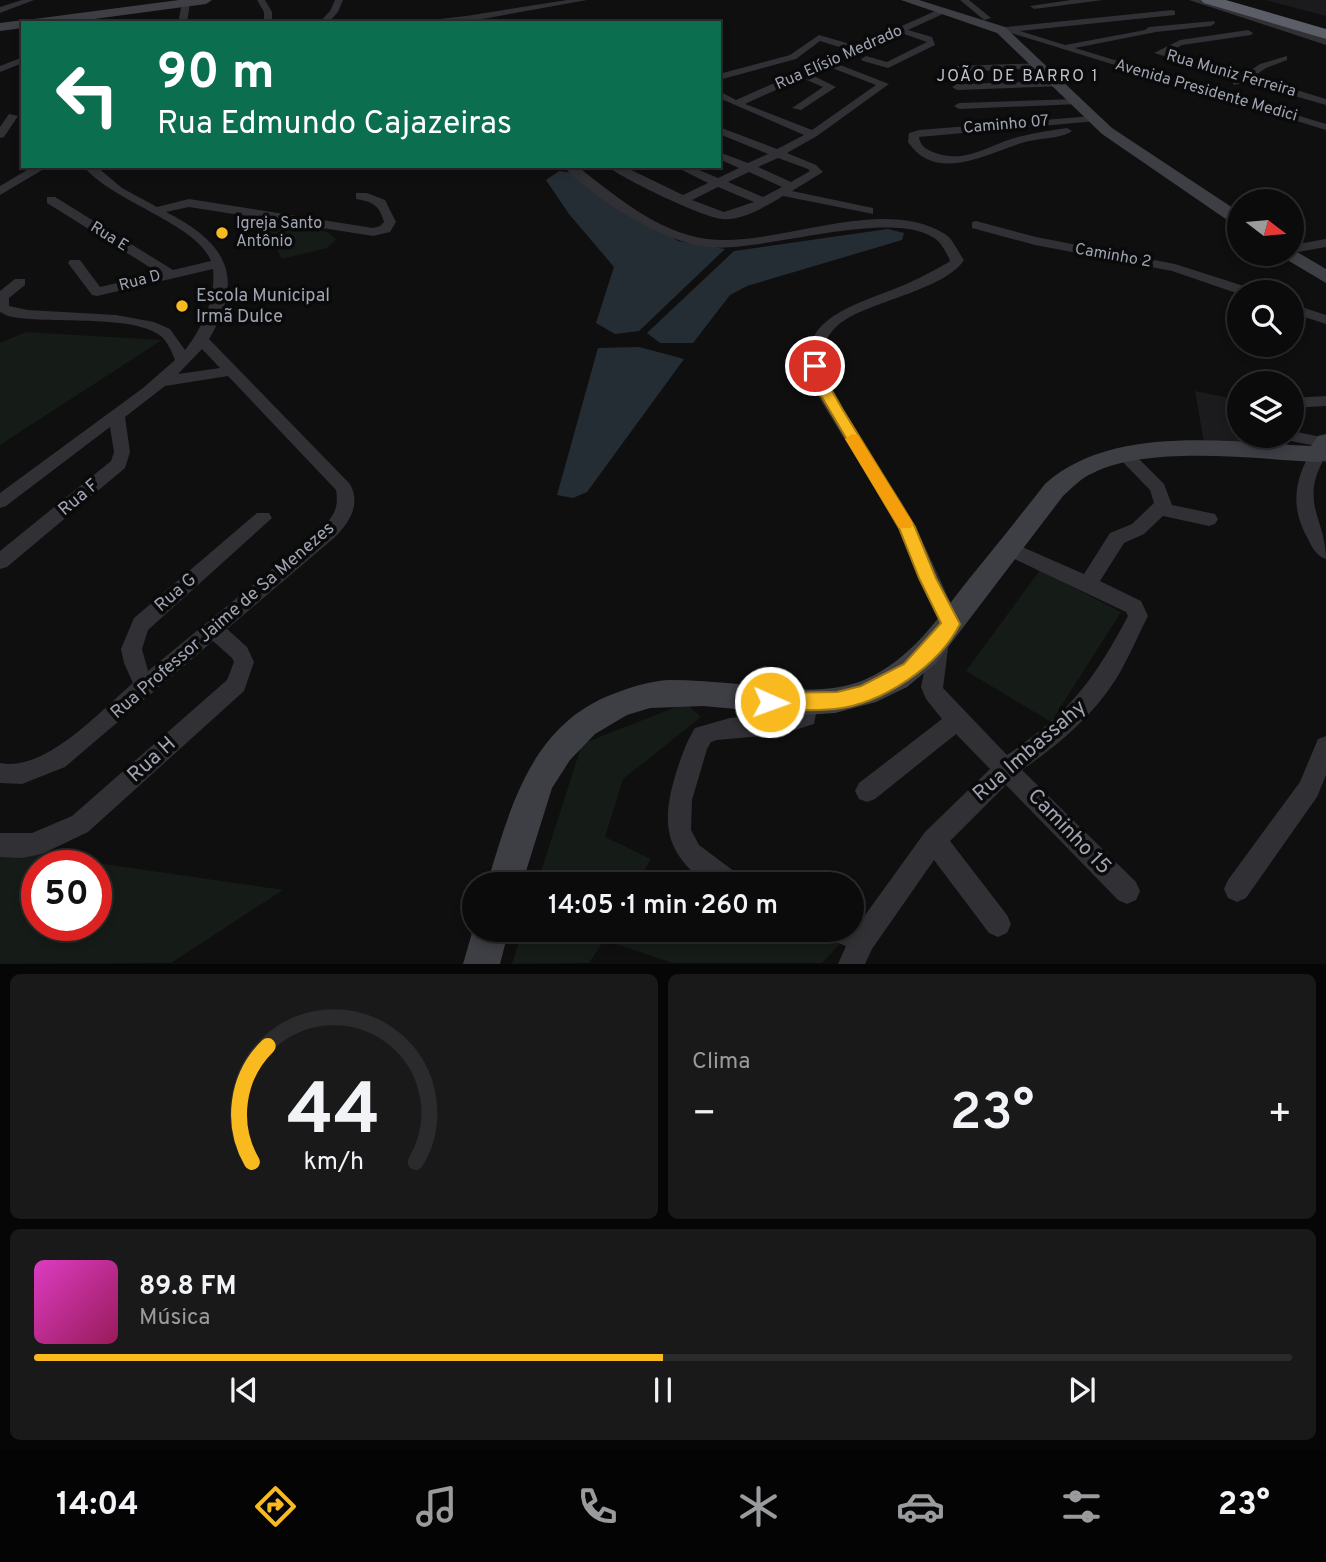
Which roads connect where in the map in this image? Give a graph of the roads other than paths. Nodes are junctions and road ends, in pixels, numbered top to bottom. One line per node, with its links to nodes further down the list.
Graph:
1 (30, 0): 16 (street)
2 (206, 0): 12 (main road)
3 (261, 0): 24 (street)
4 (339, 0): 25 (street)
5 (583, 0): 26 (street)
6 (907, 0): 17 (main road)
7 (964, 0): 15 (street)
8 (1099, 0): 13 (street)
9 (1193, 0): 36 (street)
10 (1209, 0): 34 (highway)
11 (1225, 0): 34 (highway)
12 (186, 2): 19 (main road); 23 (street)
13 (1055, 2): 14 (street); 27 (street)
14 (1034, 6)
15 (973, 8): 17 (street, Rua Elísio Medrado); 20 (street)
16 (0, 10)
17 (947, 13): 31 (street, Rua Elísio Medrado); 32 (main road)
18 (1172, 13): 21 (street)
19 (100, 18): 22 (main road)
20 (986, 18)
21 (1121, 19): 27 (street); 33 (street)
22 (60, 21)
23 (182, 21)
24 (268, 21)
25 (325, 21)
26 (437, 21)
27 (1082, 22): 32 (street)
28 (1212, 23): 33 (street)
29 (21, 24): 30 (main road)
30 (0, 27)
31 (900, 30): 39 (street, Rua Elísio Medrado); 41 (street)
32 (1004, 30): 38 (street, Avenida Presidente Medici); 44 (main road)
33 (1150, 31): 37 (street); 38 (street)
34 (1326, 31)
35 (1248, 33): 37 (street)
36 (1326, 42)
37 (1180, 43): 49 (street, Rua Muniz Ferreira)
38 (1062, 47): 53 (street, Avenida Presidente Medici)
39 (857, 49): 43 (street, Rua Elísio Medrado); 48 (street)
40 (1284, 58): 49 (street)
41 (866, 59)
42 (21, 61): 45 (street)
43 (827, 63): 47 (street, Rua Elísio Medrado); 65 (street)
44 (1041, 66): 46 (street); 50 (main road)
45 (0, 69)
46 (957, 69)
47 (802, 74): 56 (street, Rua Elísio Medrado); 59 (street)
48 (721, 77)
49 (1244, 79): 53 (street); 54 (street, Rua Muniz Ferreira)
50 (1058, 84): 51 (street); 55 (main road)
51 (957, 87)
52 (721, 95): 56 (street)
53 (1221, 96): 62 (street, Avenida Presidente Medici)
54 (1323, 100)
55 (1076, 102): 58 (street); 61 (main road)
56 (733, 103): 57 (street, Rua Elísio Medrado); 65 (street)
57 (721, 106)
58 (959, 106)
59 (797, 108)
60 (13, 116): 66 (street)
61 (1093, 119): 64 (street, Caminho 07); 84 (main road)
62 (1326, 127)
63 (721, 131): 67 (street)
64 (1067, 131)
65 (813, 134): 67 (street)
66 (0, 135)
67 (777, 154): 74 (street); 76 (street)
68 (721, 156): 74 (street)
69 (40, 168): 77 (street)
70 (91, 168): 82 (street)
71 (572, 168): 118 (street)
72 (617, 168): 80 (street)
73 (684, 168): 75 (street)
74 (749, 168): 75 (street); 76 (street)
75 (717, 183): 80 (street); 81 (street)
76 (786, 189): 81 (street); 83 (street)
77 (0, 191)
78 (360, 195): 82 (street)
79 (51, 200): 91 (street, Rua E)
80 (682, 200): 81 (street)
81 (763, 202)
82 (156, 211): 90 (street)
83 (869, 211)
84 (1227, 212)
85 (976, 225): 94 (street, Caminho 2)
86 (1326, 243): 87 (street)
87 (1304, 249)
88 (1304, 261): 92 (main road)
89 (75, 263): 91 (street, Rua D)
90 (219, 263): 91 (street, Rua D); 99 (street)
91 (168, 273)
92 (1326, 277)
93 (20, 282): 95 (street)
94 (1227, 285)
95 (0, 303): 97 (street)
96 (1304, 312): 98 (street)
97 (6, 316): 100 (street)
98 (1326, 320)
99 (201, 340): 100 (street); 101 (street, Rua Professor Jaime de Sa Menezes)
100 (183, 360): 102 (street)
101 (230, 370): 102 (street); 117 (street, Rua Professor Jaime de Sa Menezes)
102 (158, 383): 105 (street)
103 (1326, 401): 104 (street)
104 (1304, 402)
105 (117, 415): 109 (street); 115 (street, Rua F)
106 (1304, 441): 107 (street)
107 (1324, 449): 108 (main road); 114 (street)
108 (1125, 455): 110 (street); 113 (main road)
109 (0, 502)
110 (1161, 509): 112 (street); 116 (street)
111 (263, 518): 119 (street, Rua G)
112 (1209, 519)
113 (1010, 549): 116 (street, Rua Imbassahy); 118 (main road)
114 (1326, 552)
115 (0, 562)
116 (1088, 584): 123 (street, Rua Imbassahy)
117 (214, 629): 119 (street, Rua Professor Jaime de Sa Menezes); 127 (street, Rua H)
118 (946, 631): 120 (main road); 121 (street, Caminho 15)
119 (146, 686): 124 (street, Rua Professor Jaime de Sa Menezes)
120 (807, 703): 128 (main road); 129 (street)
121 (957, 720): 123 (street, Caminho 15); 125 (street)
122 (1326, 746): 130 (street)
123 (1007, 768): 126 (street, Rua Imbassahy); 131 (street, Caminho 15)
124 (0, 773)
125 (867, 791)
126 (934, 839): 132 (street); 133 (street, Rua Imbassahy)
127 (0, 845)
128 (508, 872)
129 (711, 872)
130 (1237, 889)
131 (1127, 891)
132 (999, 924)
133 (864, 939)
134 (487, 942): 136 (main road)
135 (862, 942): 137 (street, Rua Imbassahy)
136 (481, 964)
137 (851, 964)

